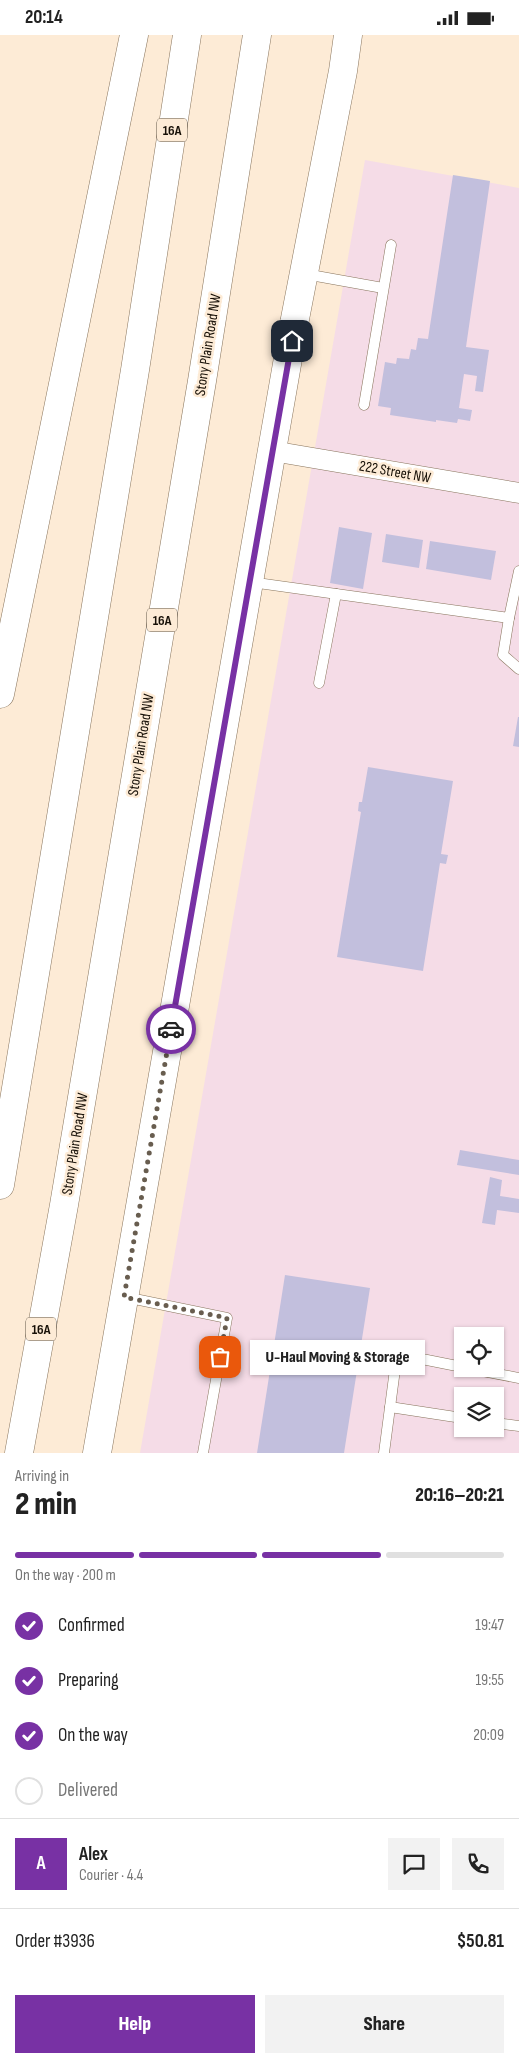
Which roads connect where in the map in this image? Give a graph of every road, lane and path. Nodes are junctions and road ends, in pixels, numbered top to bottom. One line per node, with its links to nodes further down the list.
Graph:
1 (134, 35): 17 (main road)
2 (187, 35): 18 (main road, 16A)
3 (257, 35): 27 (main road, Stony Plain Road NW / 16A)
4 (348, 35): 6 (main road)
5 (391, 245): 7 (lane)
6 (304, 273): 7 (lane); 9 (main road)
7 (383, 288): 8 (lane)
8 (364, 405)
9 (272, 451): 10 (street, 222 Street NW); 12 (main road)
10 (519, 493)
11 (519, 571): 14 (lane)
12 (249, 582): 13 (lane); 19 (main road)
13 (336, 594): 14 (lane); 16 (lane)
14 (509, 618): 15 (lane)
15 (519, 669)
16 (319, 683)
17 (0, 694)
18 (0, 1185)
19 (124, 1297): 28 (main road); 29 (lane)
20 (454, 1366): 23 (lane)
21 (504, 1375): 22 (lane)
22 (519, 1378)
23 (390, 1407): 24 (lane); 30 (lane)
24 (454, 1417)
25 (504, 1424): 26 (lane)
26 (519, 1426)
27 (19, 1453)
28 (97, 1453)
29 (203, 1453)
30 (384, 1453)

